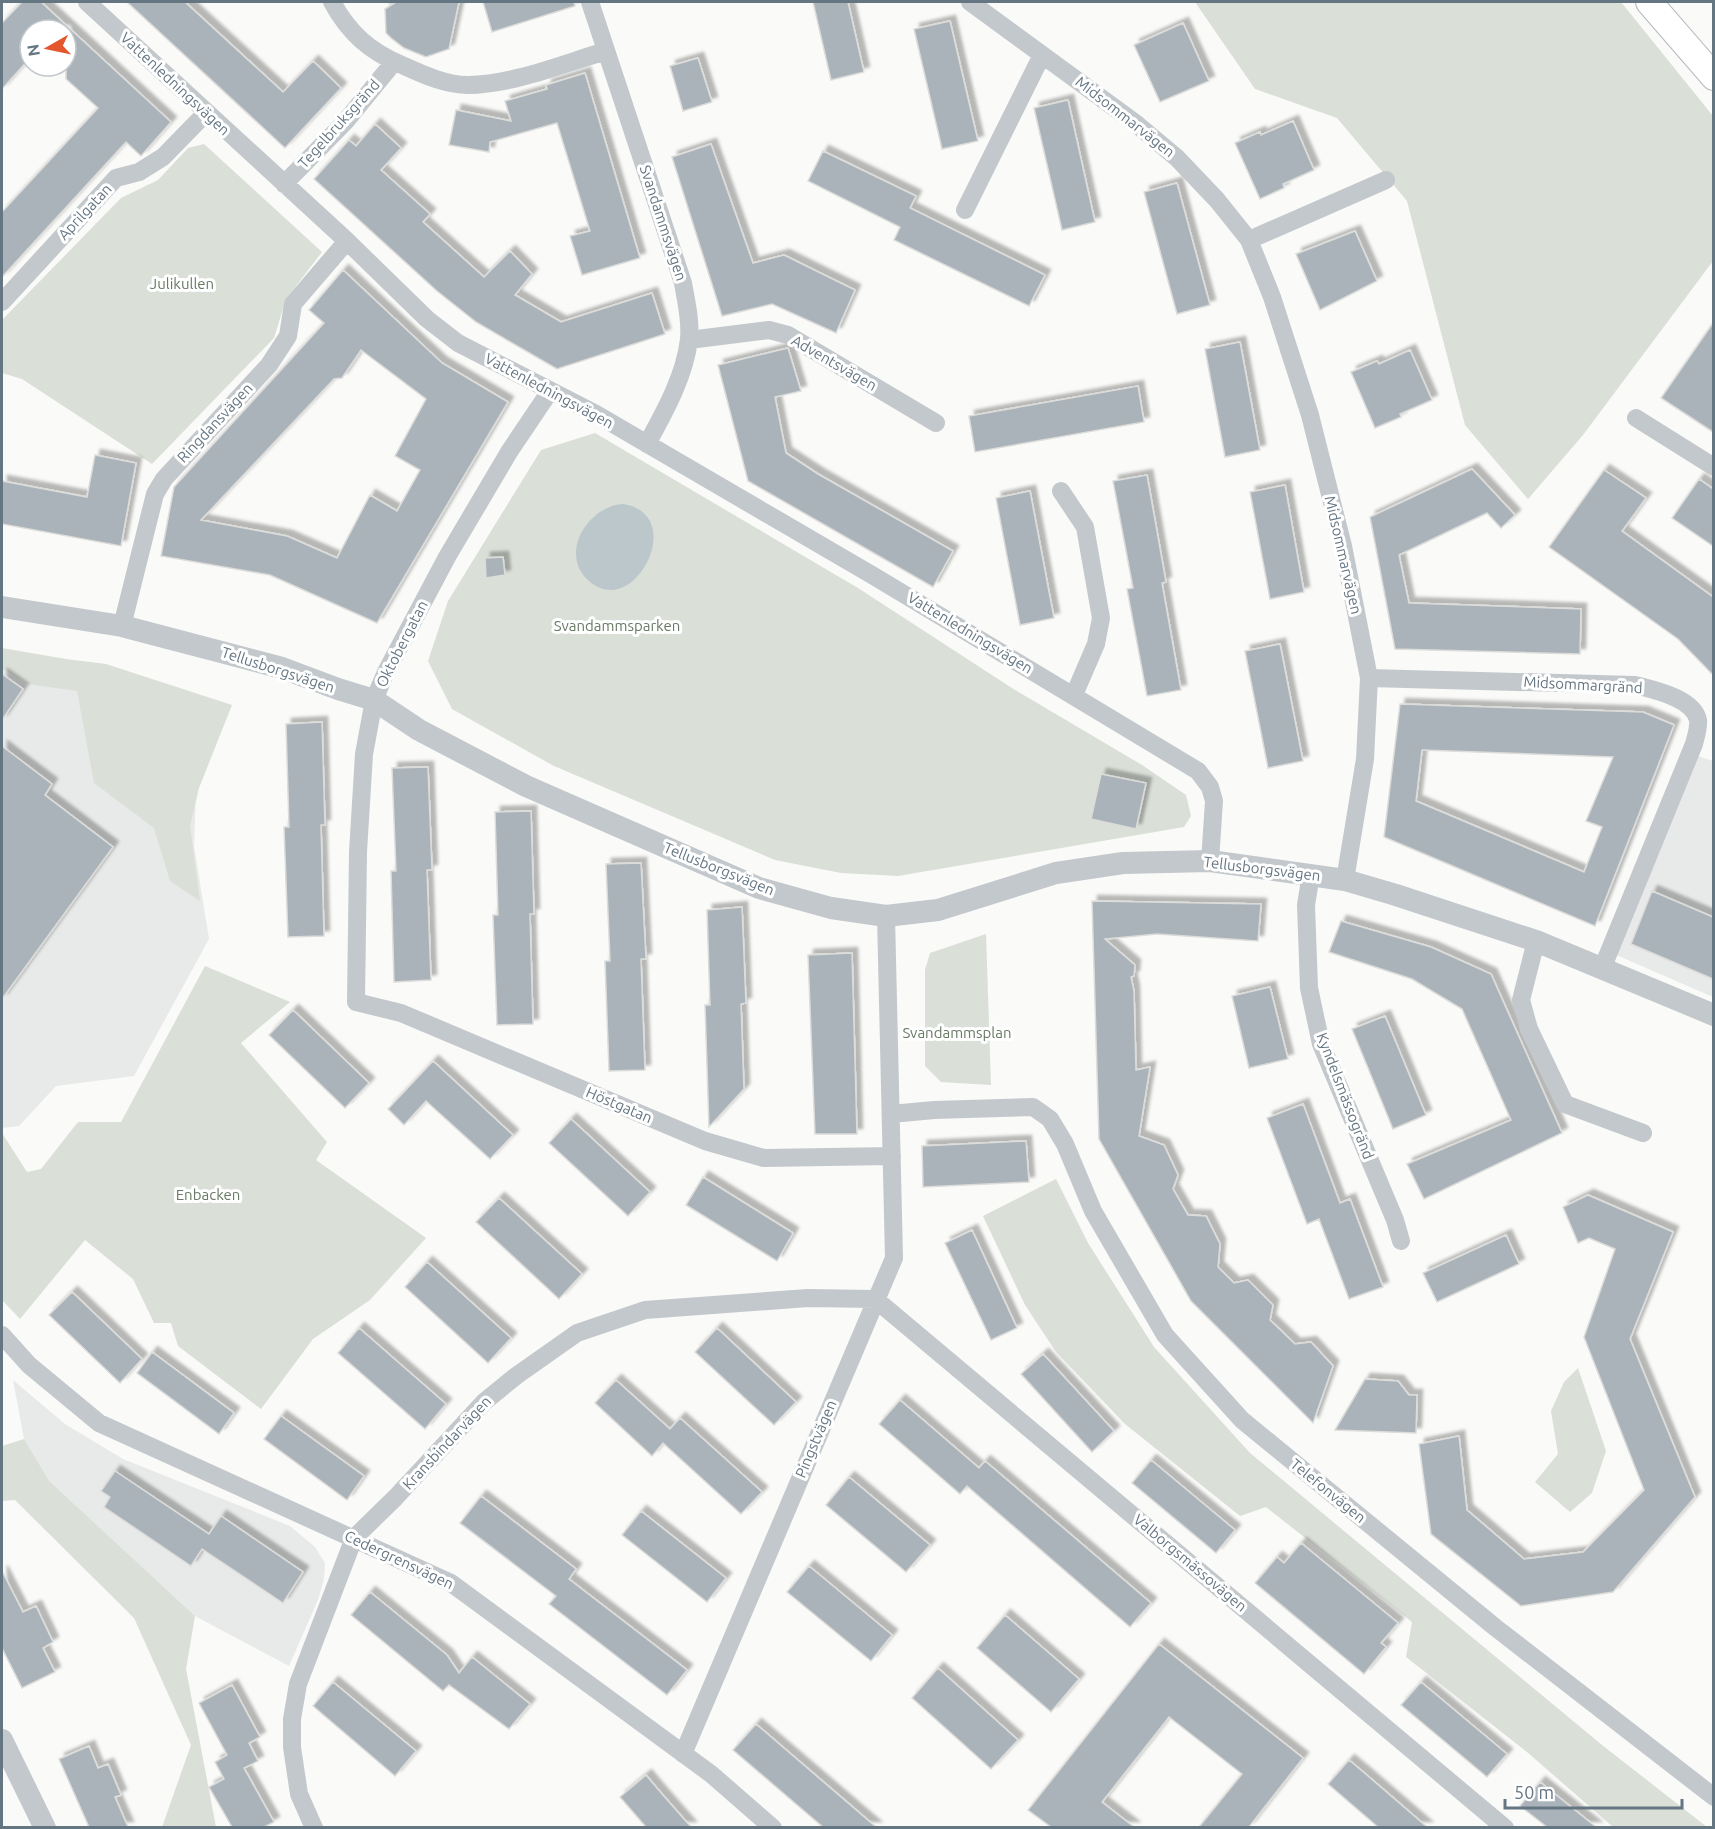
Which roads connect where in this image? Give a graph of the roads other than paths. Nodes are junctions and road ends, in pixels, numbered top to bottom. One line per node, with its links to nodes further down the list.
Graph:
1 (87, 2): 10 (street, Vattenledningsvägen)
2 (332, 2): 8 (street)
3 (590, 2): 6 (street, Svandammsvägen)
4 (970, 2): 7 (street, Midsommarvägen)
5 (1649, 2): 9 (main road)
6 (606, 51): 8 (street); 17 (street, Svandammsvägen)
7 (1042, 55): 13 (street); 14 (street, Midsommarvägen)
8 (394, 62): 12 (street, Tegelbruksgränd)
9 (1713, 77)
10 (206, 113): 12 (street, Vattenledningsvägen); 16 (street, Aprilgatan)
11 (1386, 180): 14 (street)
12 (284, 184): 15 (street, Vattenledningsvägen)
13 (965, 210)
14 (1249, 240): 26 (street, Midsommarvägen)
15 (347, 241): 18 (street, Vattenledningsvägen); 25 (street, Ringdansvägen)
16 (2, 302)
17 (689, 340): 20 (street, Adventsvägen); 21 (street, Svandammsvägen)
18 (550, 391): 21 (street, Vattenledningsvägen); 28 (street, Oktobergatan)
19 (1636, 418): 22 (street)
20 (936, 423)
21 (647, 444): 27 (street, Vattenledningsvägen)
22 (1713, 467)
23 (1061, 490): 27 (street)
24 (2, 607): 25 (street, Tellusborgsvägen)
25 (122, 626): 28 (street, Tellusborgsvägen)
26 (1369, 678): 31 (street, Midsommarvägen); 34 (street, Midsommargränd)
27 (1074, 695): 29 (street, Vattenledningsvägen)
28 (374, 700): 32 (street, Tellusborgsvägen); 35 (street, Oktobergatan)
29 (1210, 861): 30 (street, Tellusborgsvägen); 32 (street, Tellusborgsvägen)
30 (1311, 874): 31 (street, Tellusborgsvägen); 40 (street, Kyndelsmässogränd)
31 (1345, 880): 33 (street, Tellusborgsvägen)
32 (886, 916): 37 (street)
33 (1536, 941): 34 (street, Tellusborgsvägen); 38 (street)
34 (1602, 969): 36 (street, Tellusborgsvägen)
35 (356, 1002): 39 (street, Höstgatan)
36 (1713, 1015)
37 (891, 1114): 39 (street, Pingstvägen); 46 (street, Telefonvägen)
38 (1643, 1133)
39 (892, 1156): 41 (street, Pingstvägen)
40 (1401, 1241)
41 (875, 1299): 43 (street, Kransbindarvägen); 45 (street, Pingstvägen); 50 (street, Valborgsmässovägen)
42 (2, 1335): 43 (street, Cedergrensvägen)
43 (354, 1538): 45 (street, Cedergrensvägen); 48 (street, Kransbindarvägen)
44 (2, 1740): 47 (street)
45 (683, 1754): 49 (street, Cedergrensvägen)
46 (1713, 1797)
47 (45, 1827)
48 (314, 1827)
49 (773, 1827)
50 (1505, 1827)

